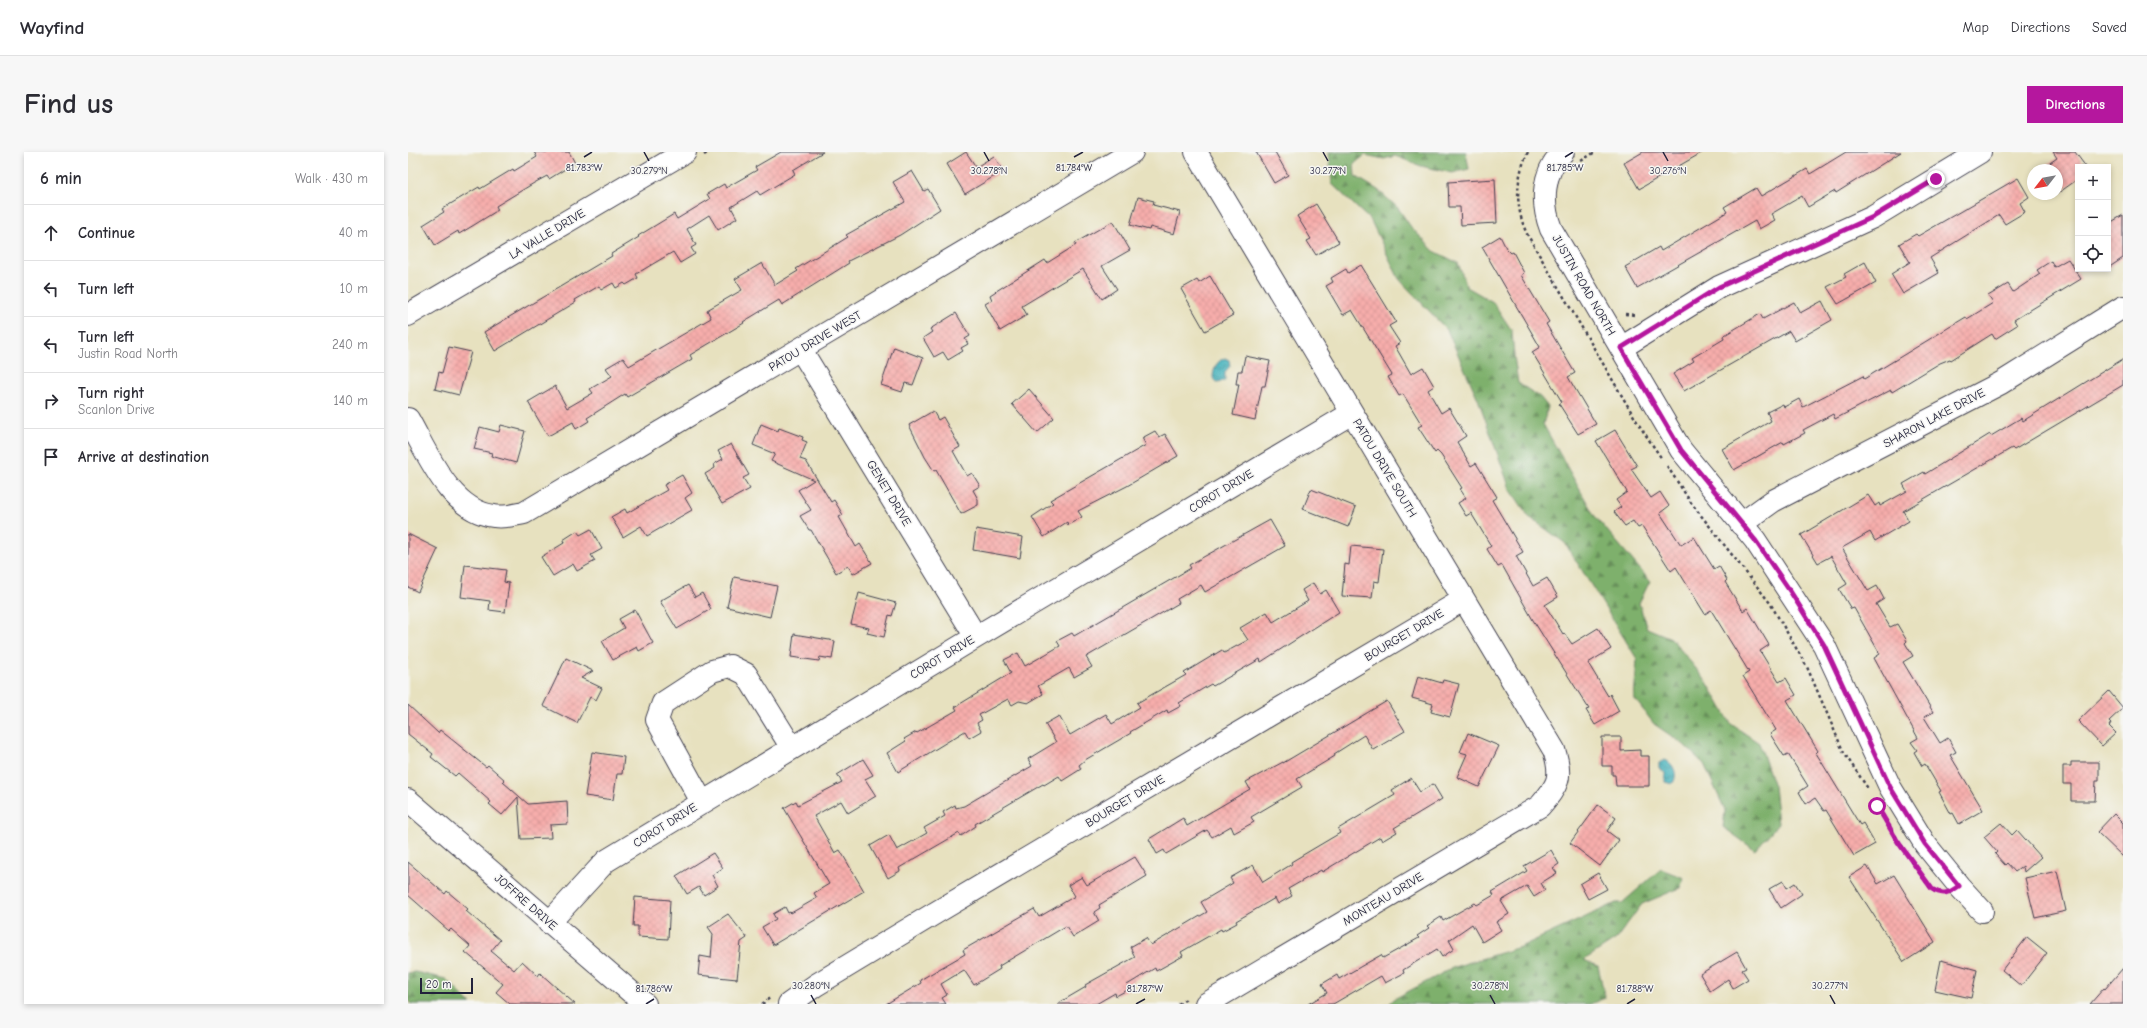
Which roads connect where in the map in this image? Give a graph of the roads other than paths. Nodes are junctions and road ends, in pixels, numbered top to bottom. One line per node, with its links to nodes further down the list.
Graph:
1 (685, 152): 7 (street, LA VALLE DRIVE)
2 (1132, 152): 9 (street, PATOU DRIVE WEST)
3 (1196, 152): 10 (street, PATOU DRIVE SOUTH)
4 (1980, 152): 8 (street)
5 (1570, 158): 8 (street, JUSTIN ROAD NORTH)
6 (2123, 307): 12 (street, SHARON LAKE DRIVE)
7 (408, 315)
8 (1621, 348): 12 (street, JUSTIN ROAD NORTH)
9 (801, 350): 11 (street, PATOU DRIVE WEST); 14 (street, GENET DRIVE)
10 (1352, 413): 13 (street, PATOU DRIVE SOUTH); 14 (street, COROT DRIVE)
11 (408, 419)
12 (1741, 524): 19 (street, JUSTIN ROAD NORTH)
13 (1463, 600): 16 (street, PATOU DRIVE SOUTH); 21 (street, BOURGET DRIVE)
14 (976, 637): 15 (street, COROT DRIVE)
15 (792, 748): 18 (street, COROT DRIVE); 18 (street)
16 (1555, 788): 22 (street, MONTEAU DRIVE)
17 (408, 800): 20 (street, JOFFRE DRIVE)
18 (702, 802): 20 (street, COROT DRIVE)
19 (1982, 911)
20 (549, 923): 23 (street, JOFFRE DRIVE)
21 (781, 999)
22 (1199, 1000)
23 (645, 1004)

